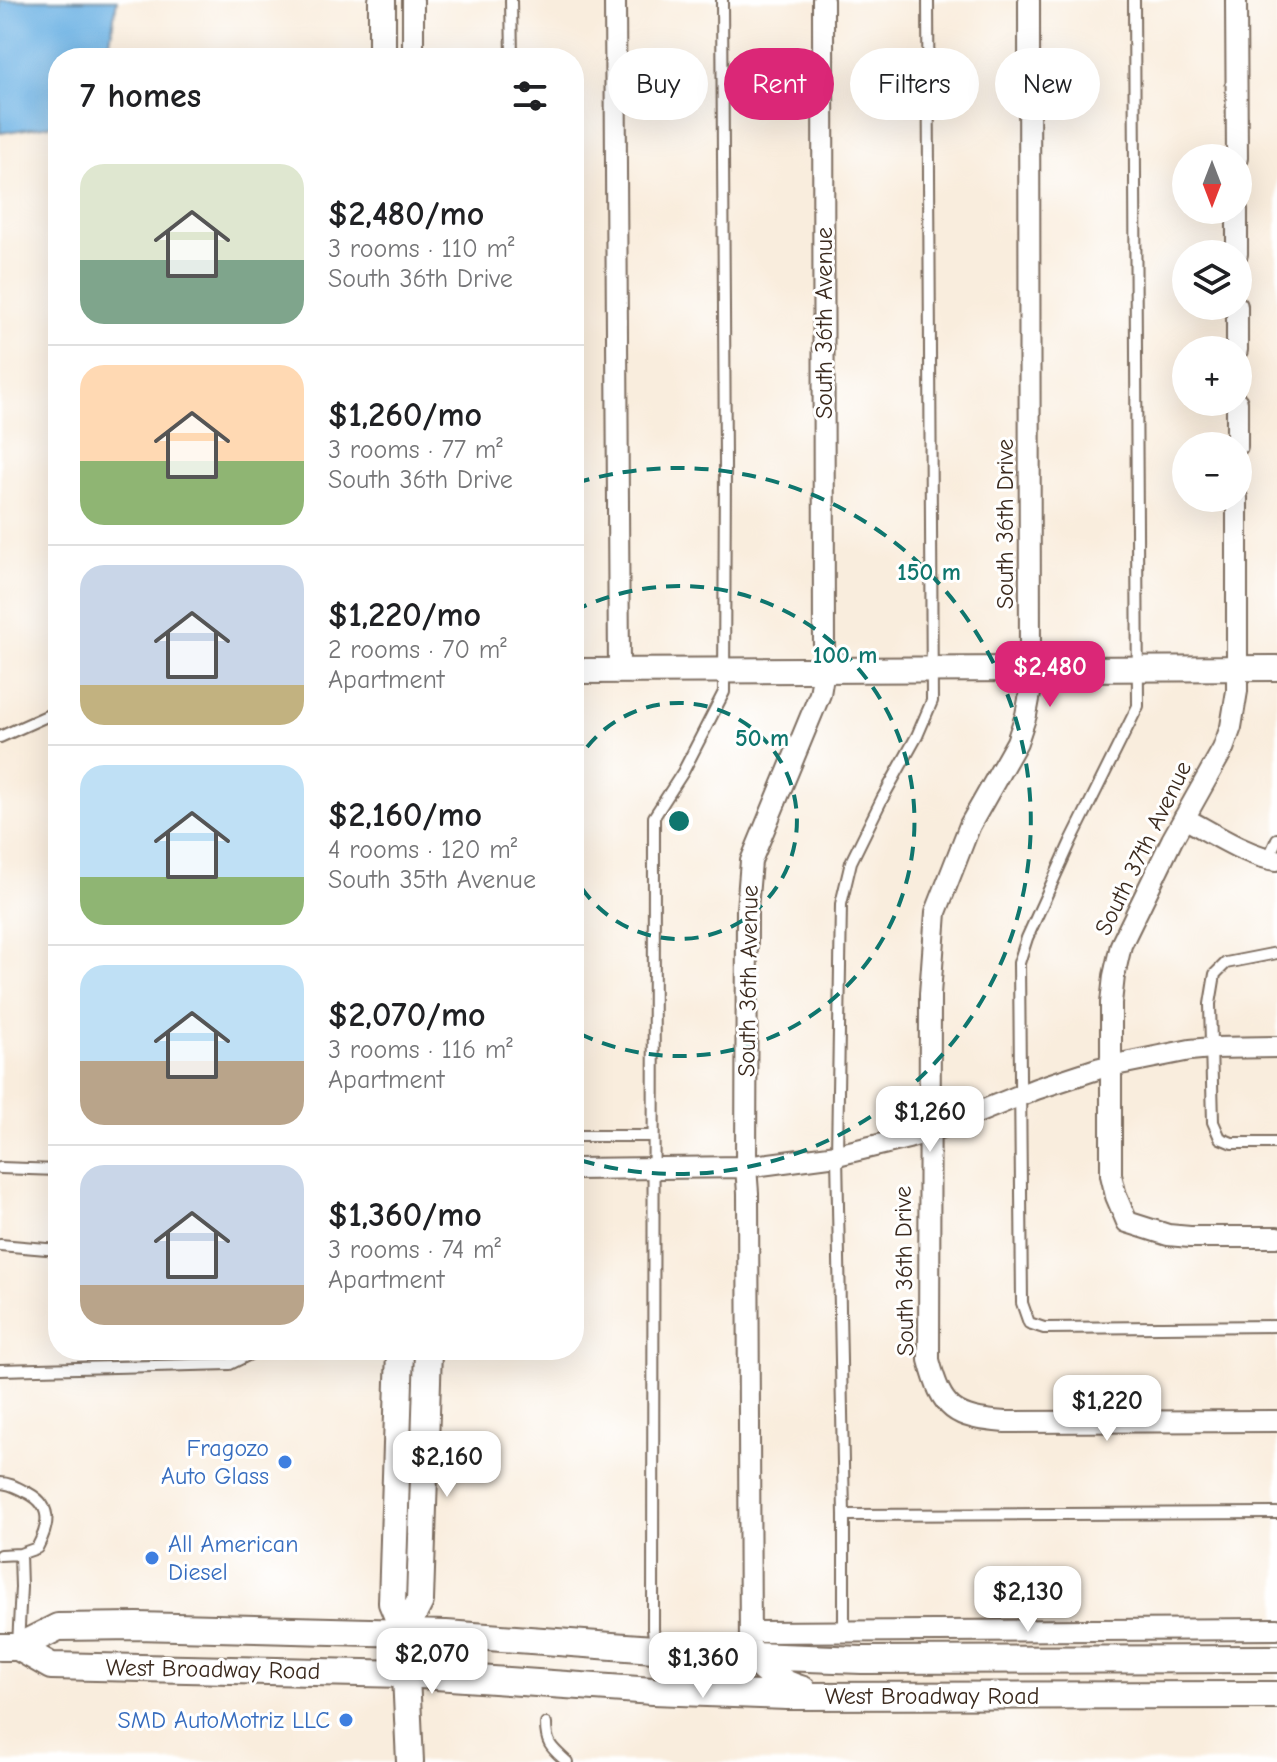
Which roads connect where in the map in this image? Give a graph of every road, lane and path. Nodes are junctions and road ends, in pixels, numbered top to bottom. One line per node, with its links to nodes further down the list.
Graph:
1 (382, 0): 11 (main road)
2 (413, 0): 12 (street)
3 (511, 0): 13 (lane)
4 (615, 0): 23 (street)
5 (722, 0): 24 (lane)
6 (823, 0): 21 (street, South 36th Avenue)
7 (928, 0): 18 (lane)
8 (1029, 0): 19 (street, South 36th Drive)
9 (1134, 0): 20 (lane)
10 (1236, 0): 14 (street)
11 (382, 48)
12 (413, 48)
13 (512, 48)
14 (1237, 144)
15 (1237, 512): 16 (street, South 37th Avenue)
16 (1237, 668): 17 (street); 20 (street); 27 (street, South 37th Avenue)
17 (1277, 668)
18 (932, 669): 19 (street); 21 (street); 39 (lane)
19 (1031, 669): 20 (street); 35 (street, South 36th Drive)
20 (1138, 669): 34 (lane)
21 (824, 670): 24 (street); 40 (street, South 36th Avenue)
22 (584, 671): 23 (street)
23 (619, 671): 24 (street)
24 (723, 671): 37 (lane)
25 (48, 715): 26 (lane)
26 (0, 737)
27 (1184, 818): 29 (street); 33 (street, South 37th Avenue)
28 (1277, 839): 29 (lane)
29 (1272, 859)
30 (1277, 953): 32 (lane)
31 (1277, 1047): 32 (street)
32 (1212, 1048): 33 (street); 38 (lane)
33 (1110, 1066): 34 (street); 45 (street, South 37th Avenue)
34 (1020, 1096): 35 (street); 48 (lane)
35 (929, 1131): 39 (street); 53 (street, South 36th Drive)
36 (584, 1136): 37 (lane)
37 (653, 1136): 43 (lane)
38 (1277, 1143)
39 (837, 1155): 40 (street); 56 (lane)
40 (746, 1167): 43 (street); 62 (street, South 36th Avenue)
41 (0, 1168): 44 (lane)
42 (584, 1169): 43 (street)
43 (653, 1169): 64 (lane)
44 (48, 1170)
45 (1277, 1237)
46 (0, 1245): 47 (lane)
47 (48, 1249)
48 (1277, 1326)
49 (238, 1360): 52 (lane)
50 (400, 1360): 60 (main road)
51 (428, 1360): 60 (main road)
52 (0, 1370)
53 (1277, 1421)
54 (0, 1483): 57 (lane)
55 (1277, 1513): 56 (lane)
56 (844, 1515): 61 (lane)
57 (20, 1554): 58 (lane); 63 (lane)
58 (0, 1555)
59 (1277, 1629): 61 (street, West Broadway Road)
60 (404, 1632): 63 (main road, West Broadway Road); 64 (main road, West Broadway Road); 67 (main road)
61 (844, 1632): 62 (street, West Broadway Road)
62 (750, 1644): 64 (main road, West Broadway Road); 66 (main road, West Broadway Road); 68 (main road); 71 (main road)
63 (9, 1647): 67 (main road, West Broadway Road)
64 (655, 1649)
65 (1277, 1659): 66 (main road, West Broadway Road)
66 (973, 1660): 69 (main road)
67 (406, 1674): 68 (main road, West Broadway Road); 73 (main road)
68 (629, 1689): 71 (main road, West Broadway Road)
69 (973, 1695): 70 (main road, West Broadway Road); 71 (main road, West Broadway Road)
70 (1277, 1695)
71 (825, 1697)
72 (546, 1724): 74 (lane)
73 (410, 1762)
74 (567, 1762)

